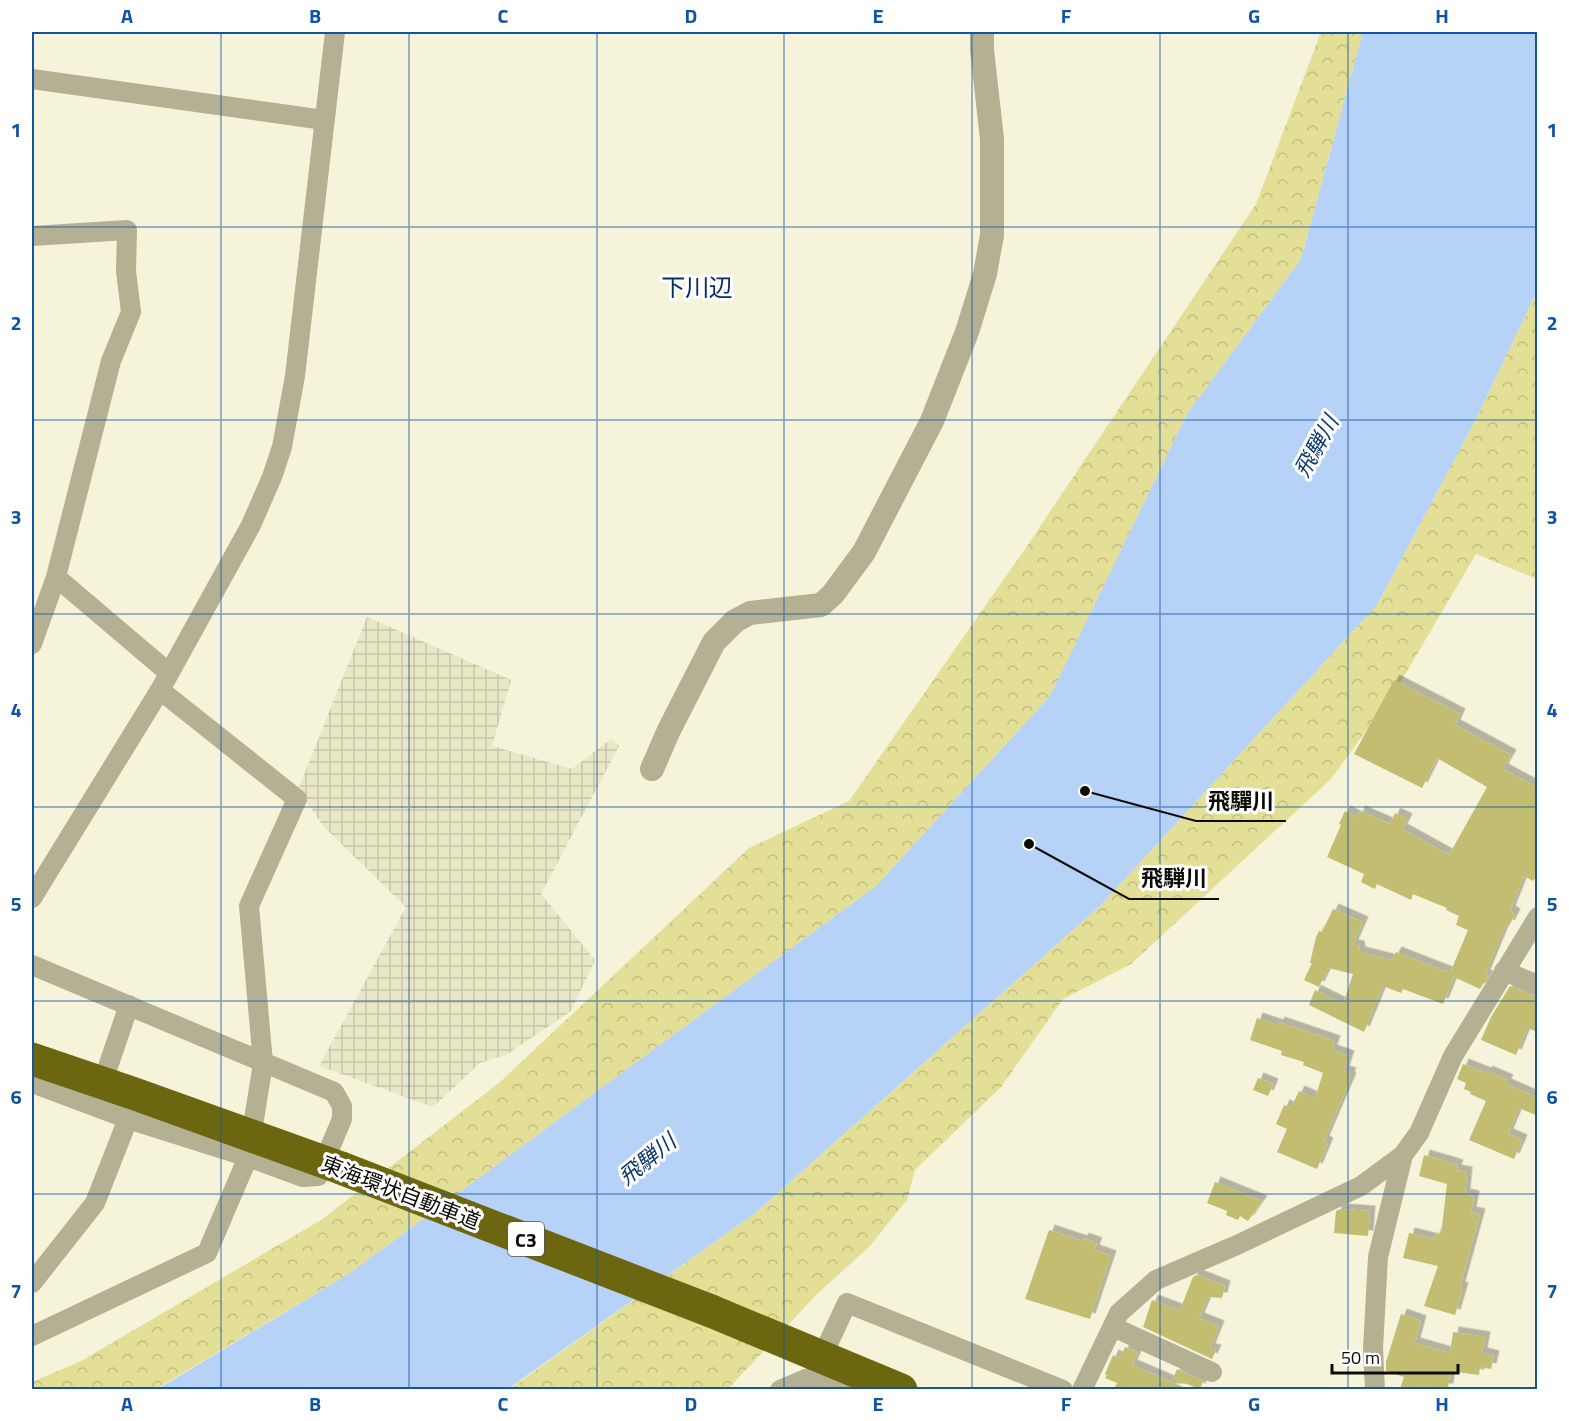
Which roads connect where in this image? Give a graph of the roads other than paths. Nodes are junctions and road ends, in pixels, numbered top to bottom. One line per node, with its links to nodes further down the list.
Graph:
1 (335, 32): 4 (street)
2 (982, 32): 9 (street)
3 (32, 79): 4 (street)
4 (324, 120): 8 (street)
5 (32, 236): 6 (street)
6 (56, 578): 7 (street); 8 (street)
7 (32, 644)
8 (165, 681): 10 (street); 17 (street)
9 (652, 769)
10 (32, 898)
11 (1538, 917): 13 (street)
12 (32, 965): 15 (street)
13 (1504, 971): 14 (street); 21 (street)
14 (1538, 985)
15 (129, 1005): 17 (street); 19 (street)
16 (32, 1059): 30 (highway, 東海環状自動車道 / C3, bridge)
17 (263, 1063): 22 (street); 22 (street)
18 (32, 1083): 19 (street)
19 (94, 1106): 20 (street)
20 (128, 1119): 22 (street); 23 (street)
21 (1403, 1155): 24 (street); 33 (street)
22 (248, 1157): 25 (street)
23 (32, 1283)
24 (1113, 1327): 26 (street); 32 (street)
25 (32, 1336)
26 (1212, 1372)
27 (813, 1376): 28 (street); 29 (street); 31 (street)
28 (780, 1389)
29 (845, 1389)
30 (901, 1389)
31 (1064, 1389)
32 (1082, 1389)
33 (1375, 1389)

